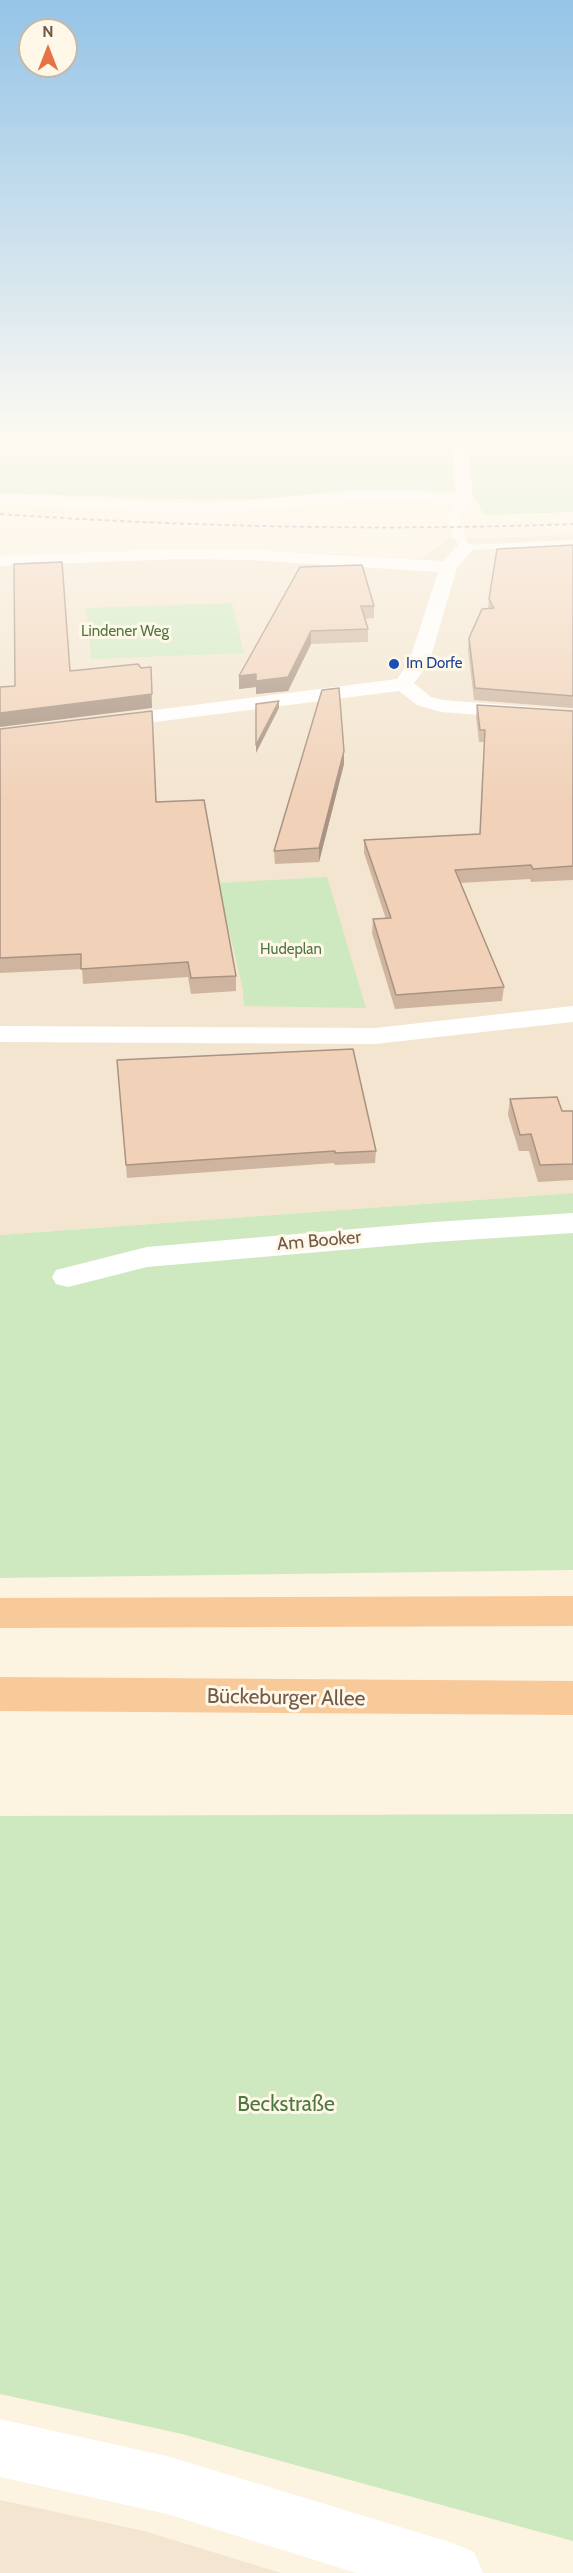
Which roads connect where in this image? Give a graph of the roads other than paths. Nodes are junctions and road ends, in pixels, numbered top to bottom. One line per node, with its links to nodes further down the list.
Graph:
1 (28, 560): 4 (street)
2 (327, 560): 5 (street)
3 (454, 560): 5 (street)
4 (0, 561)
5 (448, 567): 6 (street)
6 (403, 684): 7 (street); 8 (street)
7 (573, 716)
8 (83, 725)
9 (573, 1014): 10 (street)
10 (0, 1034)
11 (573, 1223): 12 (street, Am Booker)
12 (68, 1277)
13 (573, 1611): 14 (highway)
14 (0, 1613)
15 (0, 1694): 16 (highway, Bückeburger Allee)
16 (573, 1698)
17 (0, 2448): 18 (street)
18 (453, 2573)

